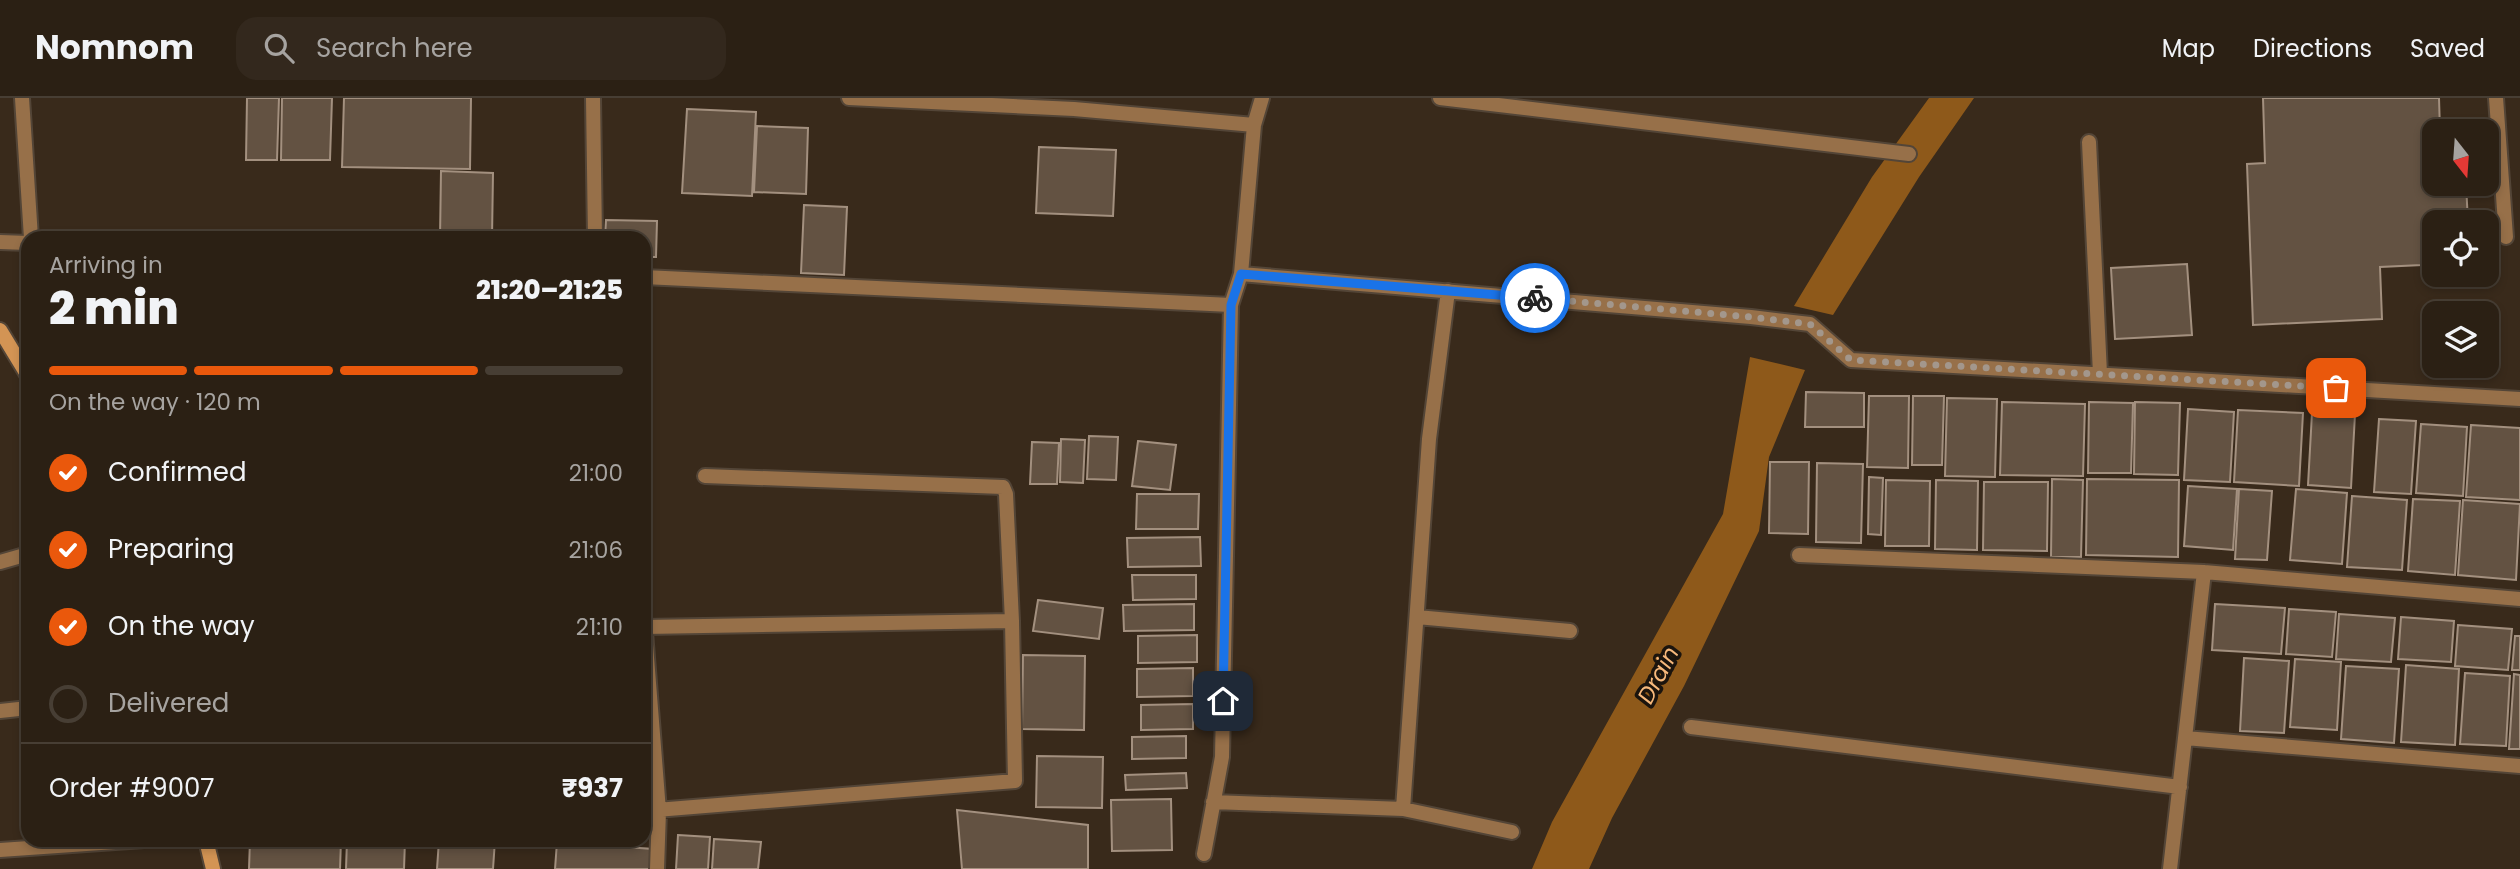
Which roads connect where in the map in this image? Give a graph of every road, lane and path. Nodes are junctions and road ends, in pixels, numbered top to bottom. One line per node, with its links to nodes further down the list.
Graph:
1 (22, 98): 10 (street)
2 (593, 98): 11 (street)
3 (849, 98): 7 (street)
4 (1262, 98): 7 (street)
5 (1440, 98): 9 (street)
6 (2496, 98): 12 (street)
7 (1254, 125): 15 (street)
8 (2089, 142): 21 (street)
9 (1909, 154)
10 (31, 231)
11 (596, 231)
12 (2506, 236)
13 (0, 242): 14 (street)
14 (21, 243)
15 (1241, 274): 17 (street); 18 (street)
16 (651, 277): 18 (street)
17 (1448, 291): 21 (street); 29 (street)
18 (1231, 305): 40 (street)
19 (0, 330): 20 (street)
20 (21, 364)
21 (2099, 374): 22 (street)
22 (2520, 399)
23 (705, 476): 30 (street)
24 (1799, 555): 27 (street)
25 (21, 556): 26 (street)
26 (0, 562)
27 (2204, 572): 28 (street); 36 (street)
28 (2520, 599)
29 (1417, 617): 32 (street); 41 (street)
30 (1012, 621): 31 (street); 42 (street)
31 (651, 624)
32 (1570, 631)
33 (21, 709): 34 (street)
34 (0, 711)
35 (1691, 727): 39 (street)
36 (2185, 738): 37 (street); 39 (street)
37 (2520, 766)
38 (651, 784): 42 (street)
39 (2180, 787): 50 (street)
40 (1213, 802): 41 (street); 47 (street)
41 (1404, 809): 43 (street)
42 (652, 811): 49 (street)
43 (1512, 832)
44 (43, 847): 46 (street)
45 (208, 847): 48 (street)
46 (0, 850)
47 (1204, 854)
48 (213, 869)
49 (657, 869)
50 (2170, 869)

